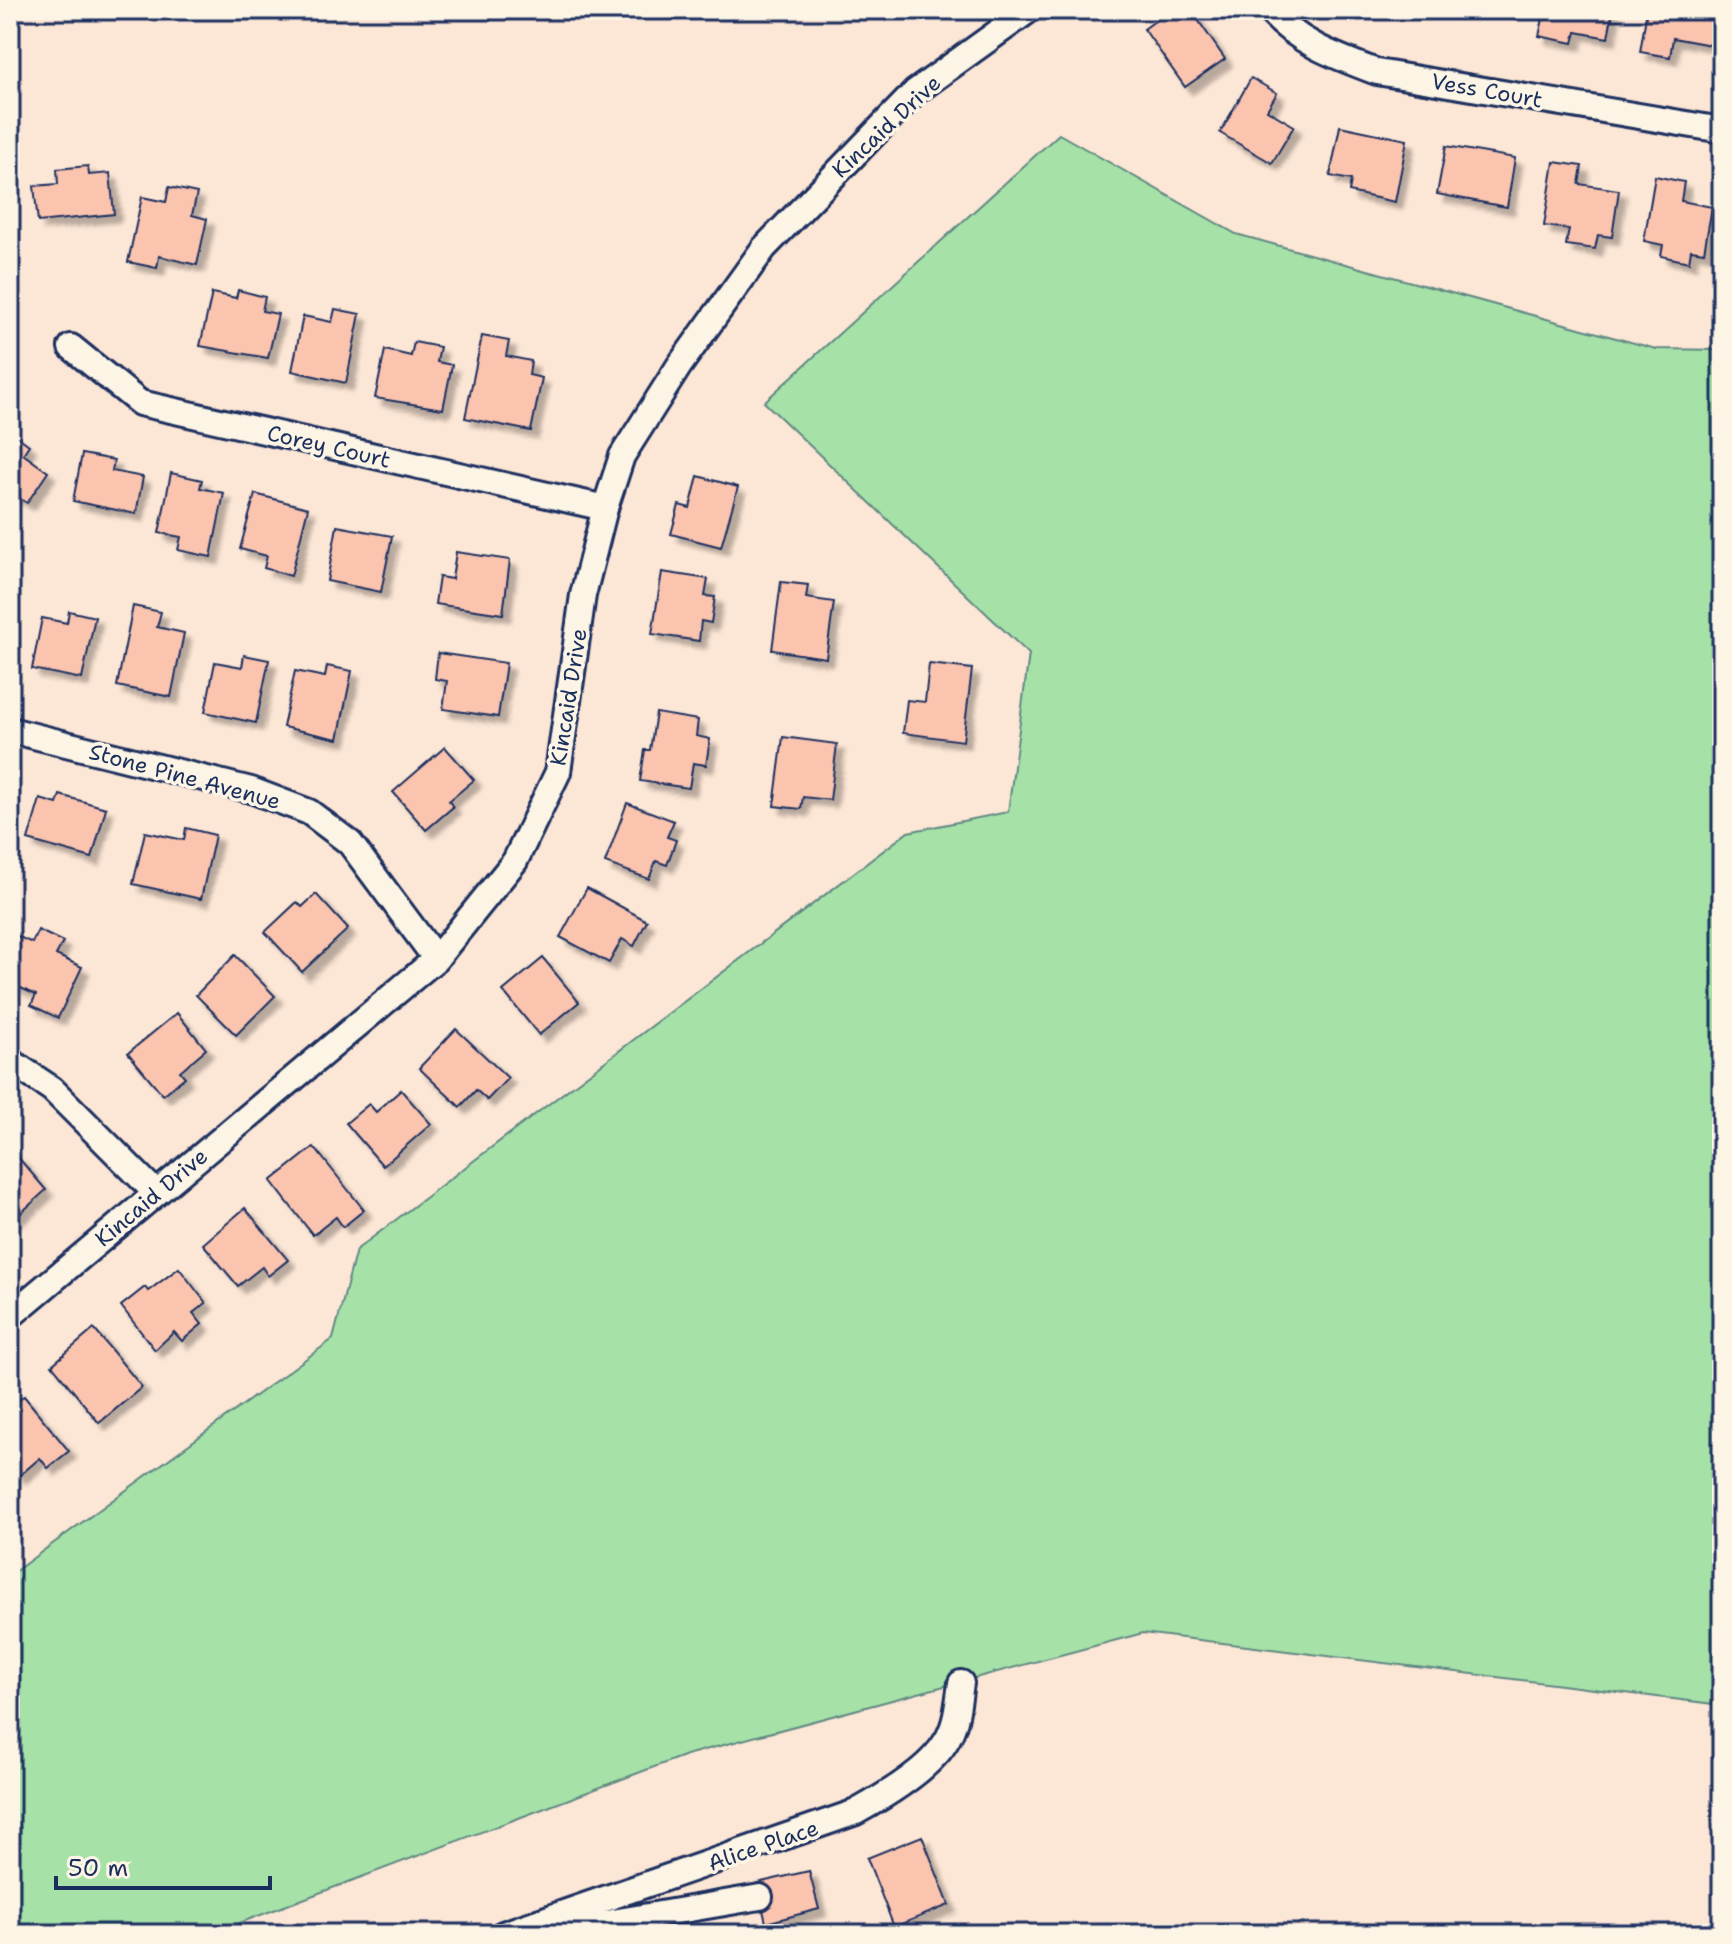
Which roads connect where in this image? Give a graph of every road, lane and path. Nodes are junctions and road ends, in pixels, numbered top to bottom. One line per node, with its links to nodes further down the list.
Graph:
1 (1029, 10): 5 (street, Kincaid Drive)
2 (1269, 10): 3 (street, Vess Court)
3 (1722, 130)
4 (71, 347): 5 (street, Corey Court)
5 (605, 508): 7 (street, Kincaid Drive)
6 (10, 730): 7 (street, Stone Pine Avenue)
7 (436, 959): 9 (street, Kincaid Drive)
8 (10, 1061): 9 (street)
9 (155, 1192): 10 (street, Kincaid Drive)
10 (10, 1316)
11 (961, 1683): 13 (street, Alice Place)
12 (760, 1897): 14 (street)
13 (503, 1934)
14 (570, 1934)

